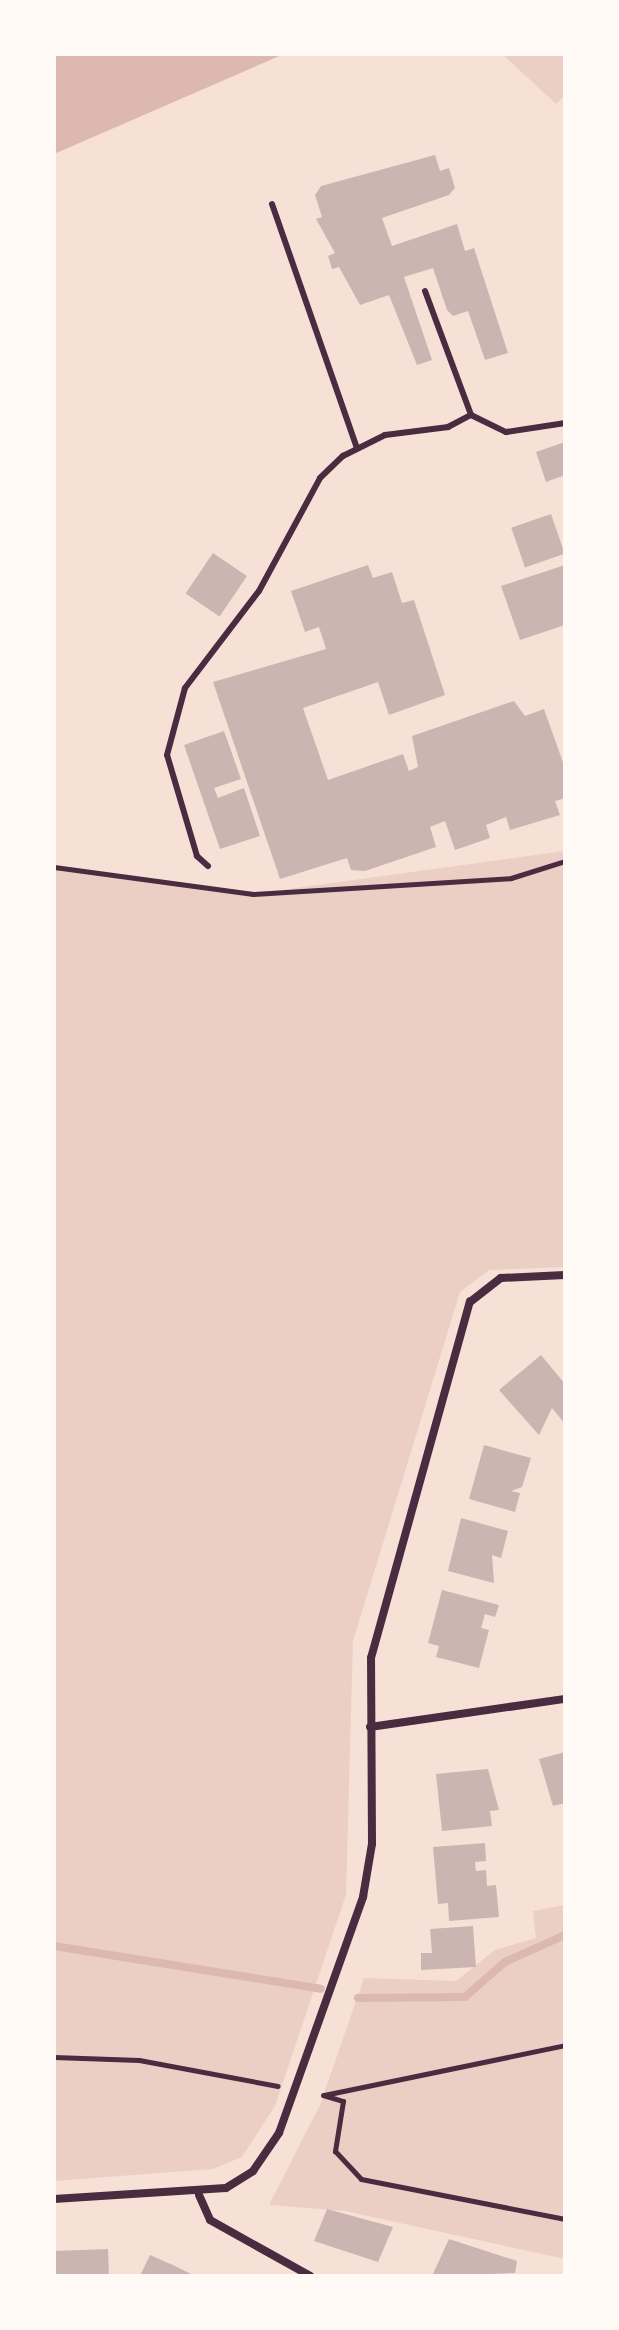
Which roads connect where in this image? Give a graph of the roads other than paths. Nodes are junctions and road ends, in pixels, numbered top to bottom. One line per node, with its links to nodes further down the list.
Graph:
1 (272, 204): 5 (lane)
2 (425, 291): 3 (lane)
3 (471, 415): 4 (lane); 5 (lane)
4 (565, 423)
5 (357, 448): 6 (lane)
6 (208, 866)
7 (565, 1275): 9 (street)
8 (565, 1699): 9 (street)
9 (370, 1727): 10 (street)
10 (199, 2195): 11 (street); 12 (street)
11 (54, 2199)
12 (310, 2276)

